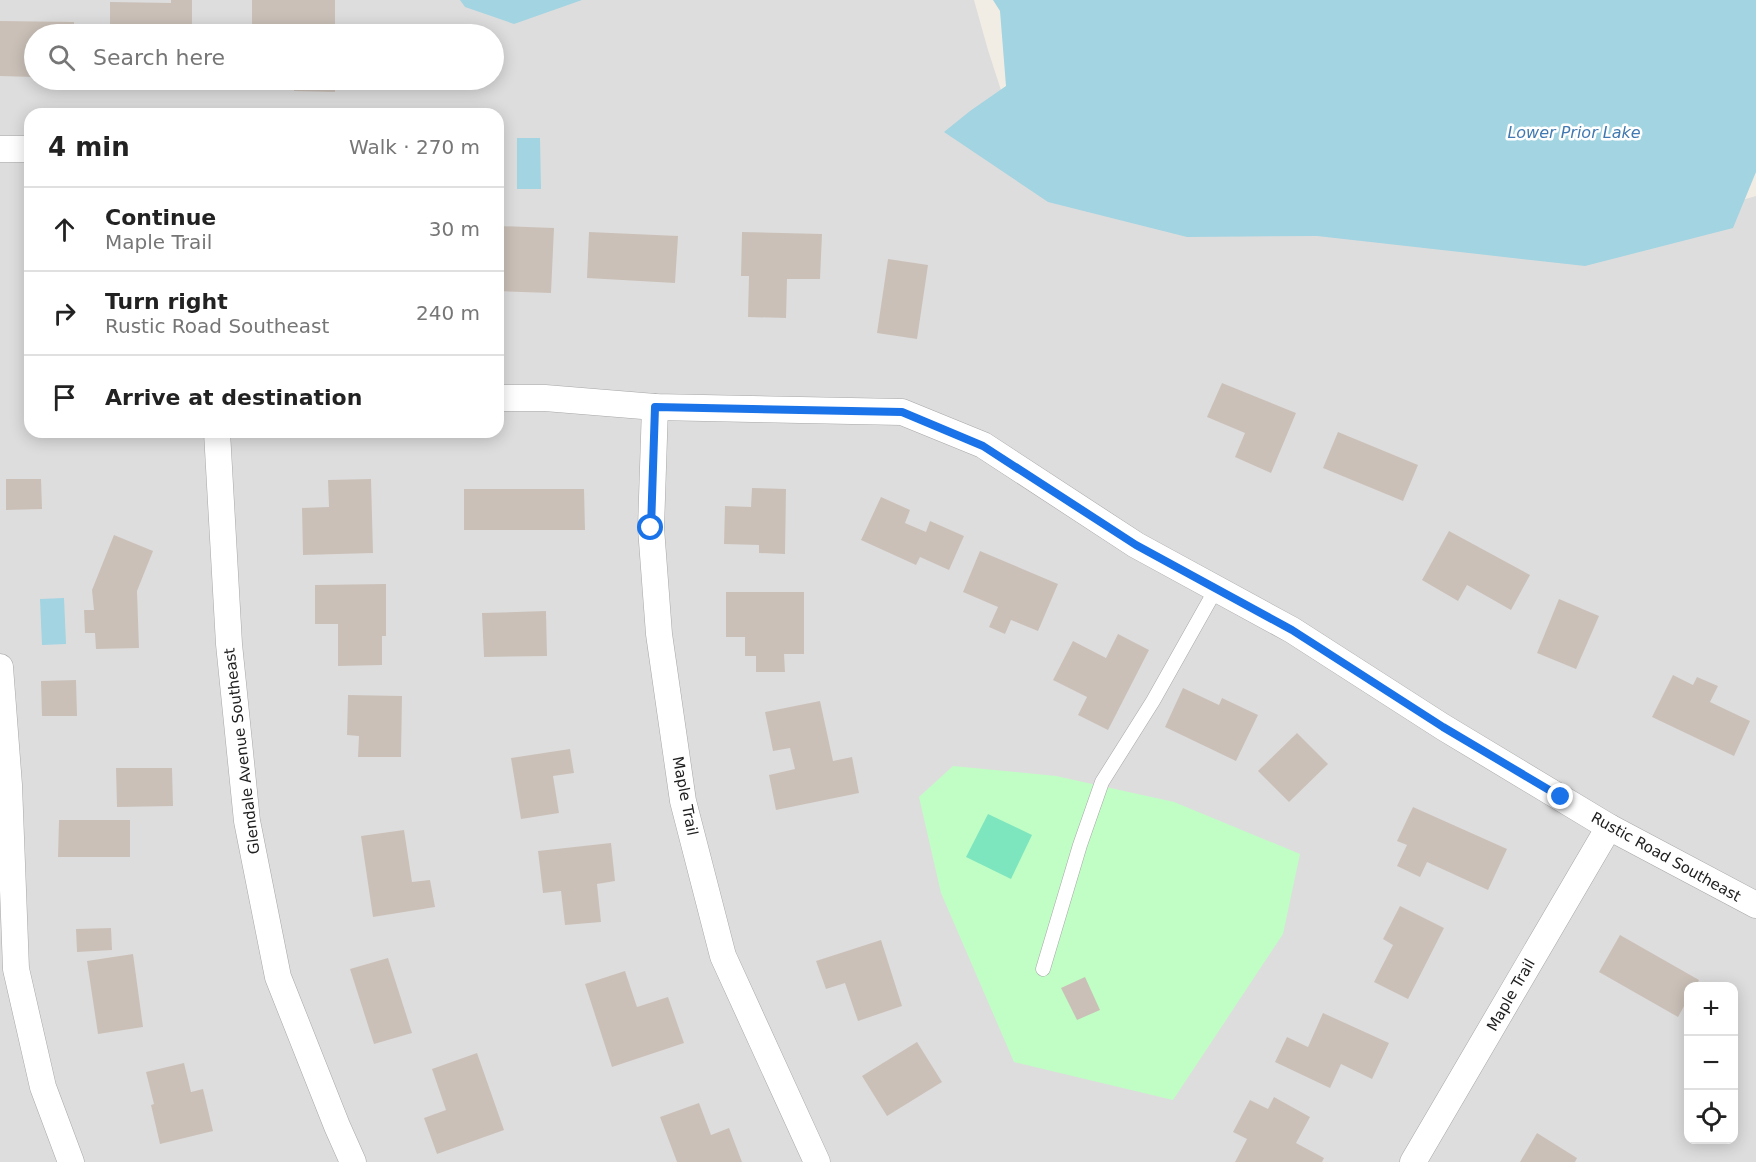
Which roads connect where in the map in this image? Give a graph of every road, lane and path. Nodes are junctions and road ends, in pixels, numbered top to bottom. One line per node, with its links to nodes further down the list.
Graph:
1 (0, 149): 2 (street)
2 (24, 149)
3 (504, 398): 4 (street, Rustic Road Southeast)
4 (655, 407): 6 (street, Rustic Road Southeast); 13 (street, Maple Trail)
5 (217, 438): 12 (street, Glendale Avenue Southeast)
6 (1216, 589): 8 (street, Rustic Road Southeast); 10 (lane)
7 (0, 667): 11 (street)
8 (1609, 827): 9 (street, Rustic Road Southeast); 14 (street, Maple Trail)
9 (1756, 905)
10 (1043, 969)
11 (71, 1162)
12 (353, 1162)
13 (817, 1162)
14 (1413, 1162)

